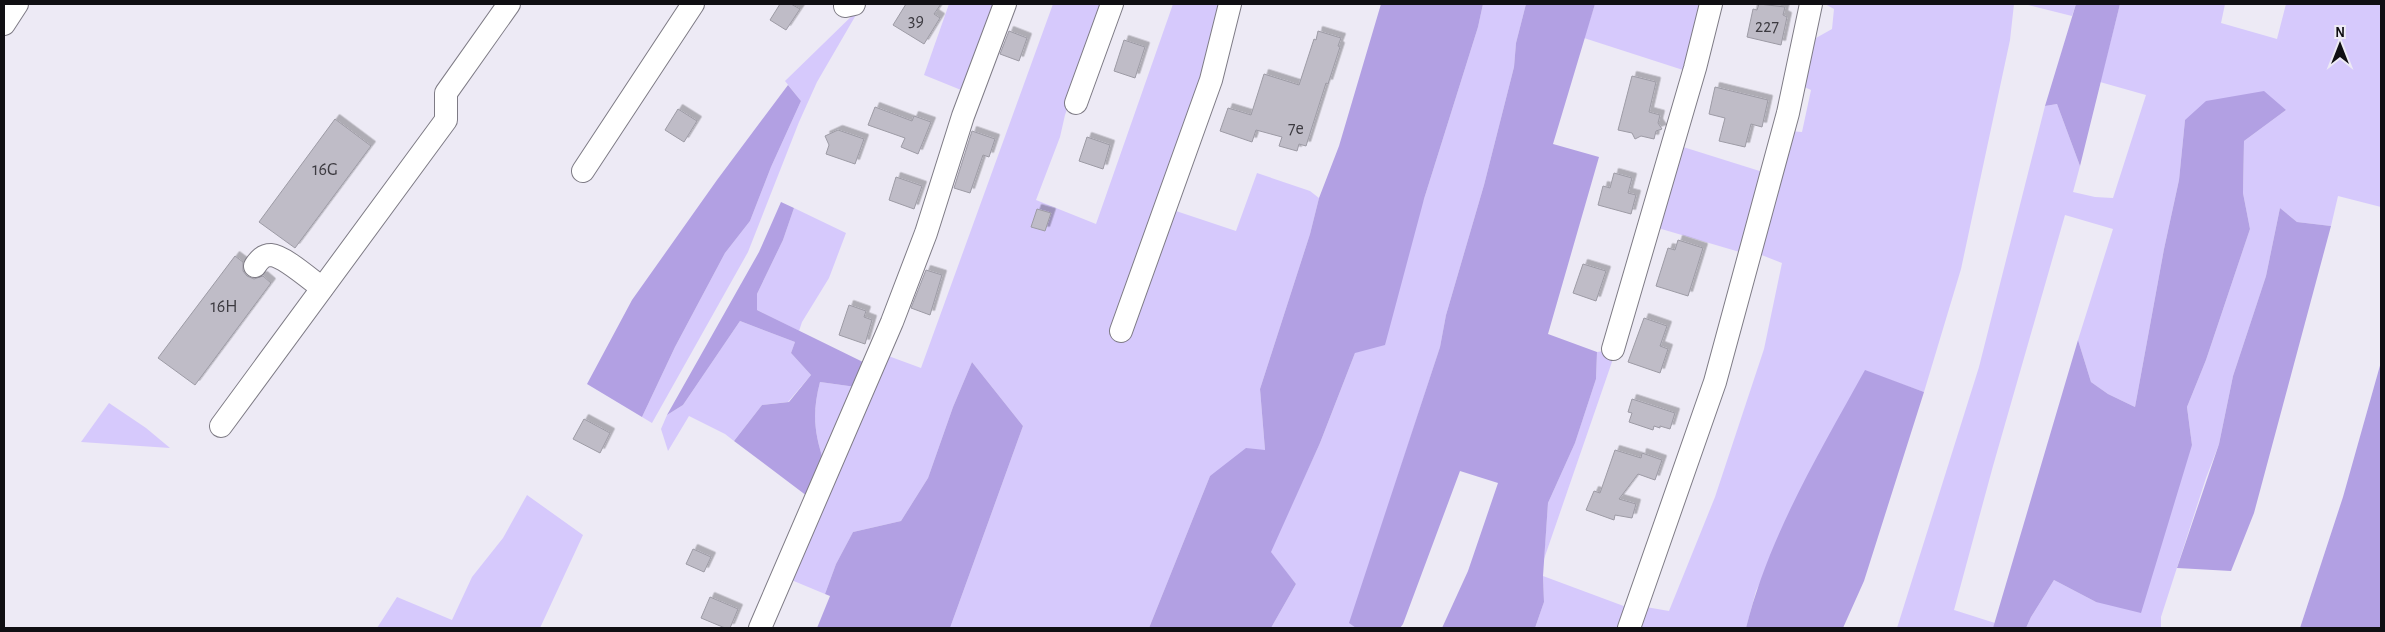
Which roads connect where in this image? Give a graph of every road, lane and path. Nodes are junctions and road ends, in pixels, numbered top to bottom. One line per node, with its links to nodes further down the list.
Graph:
1 (17, 4): 9 (street)
2 (509, 4): 13 (street)
3 (693, 4): 11 (street)
4 (1005, 4): 17 (street)
5 (1112, 4): 10 (street)
6 (1230, 4): 14 (street)
7 (1711, 4): 15 (street)
8 (1811, 4): 18 (street)
9 (4, 24)
10 (1076, 103)
11 (582, 171)
12 (255, 266): 13 (street)
13 (322, 288): 16 (street)
14 (1121, 331)
15 (1613, 349)
16 (221, 426)
17 (760, 628)
18 (1629, 628)

